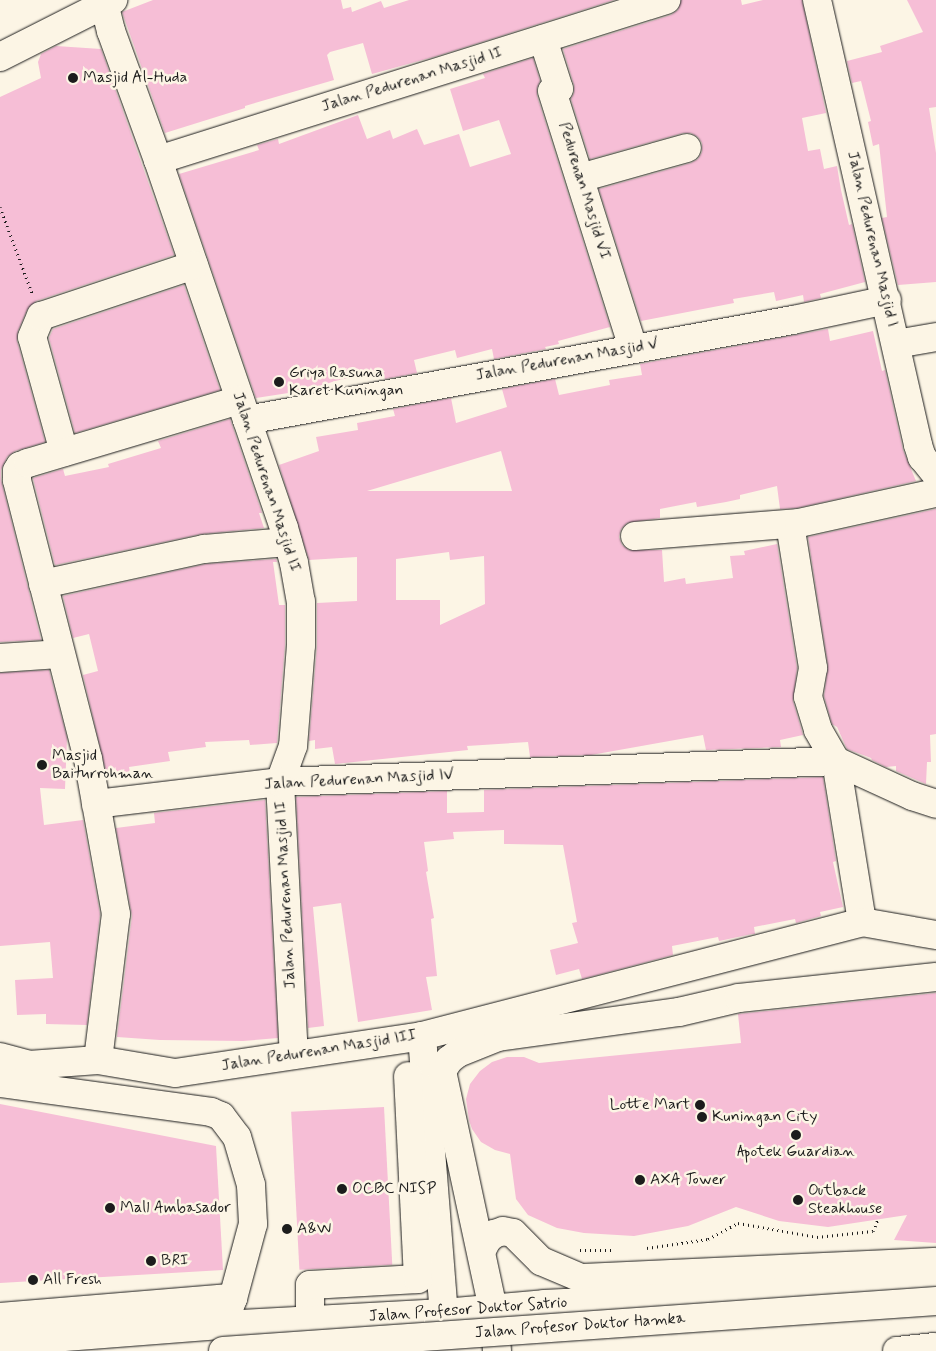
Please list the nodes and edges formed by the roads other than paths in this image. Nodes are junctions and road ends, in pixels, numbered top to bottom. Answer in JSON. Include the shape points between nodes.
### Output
{"nodes":[{"id":1,"x":666,"y":0,"type":"edge"},
{"id":2,"x":817,"y":0,"type":"edge"},
{"id":3,"x":108,"y":2,"type":"edge"},
{"id":4,"x":543,"y":39,"type":"junction"},
{"id":5,"x":0,"y":57,"type":"edge"},
{"id":6,"x":687,"y":148,"type":"dead end"},
{"id":7,"x":158,"y":160,"type":"junction"},
{"id":8,"x":580,"y":178,"type":"junction"},
{"id":9,"x":194,"y":265,"type":"junction"},
{"id":10,"x":887,"y":300,"type":"junction"},
{"id":11,"x":936,"y":337,"type":"edge"},
{"id":12,"x":896,"y":344,"type":"junction"},
{"id":13,"x":633,"y":348,"type":"junction"},
{"id":14,"x":243,"y":410,"type":"junction"},
{"id":15,"x":64,"y":452,"type":"junction"},
{"id":16,"x":936,"y":474,"type":"edge"},
{"id":17,"x":936,"y":493,"type":"edge"},
{"id":18,"x":790,"y":524,"type":"junction"},
{"id":19,"x":635,"y":536,"type":"dead end"},
{"id":20,"x":288,"y":542,"type":"junction"},
{"id":21,"x":43,"y":584,"type":"junction"},
{"id":22,"x":60,"y":654,"type":"junction"},
{"id":23,"x":0,"y":658,"type":"edge"},
{"id":24,"x":836,"y":762,"type":"junction"},
{"id":25,"x":280,"y":782,"type":"junction"},
{"id":26,"x":96,"y":804,"type":"junction"},
{"id":27,"x":936,"y":804,"type":"edge"},
{"id":28,"x":862,"y":922,"type":"junction"},
{"id":29,"x":936,"y":935,"type":"edge"},
{"id":30,"x":936,"y":978,"type":"edge"},
{"id":31,"x":422,"y":1036,"type":"junction"},
{"id":32,"x":294,"y":1055,"type":"junction"},
{"id":33,"x":0,"y":1057,"type":"edge"},
{"id":34,"x":98,"y":1060,"type":"junction"},
{"id":35,"x":408,"y":1076,"type":"dead end"},
{"id":36,"x":0,"y":1083,"type":"edge"},
{"id":37,"x":482,"y":1250,"type":"junction"},
{"id":38,"x":429,"y":1257,"type":"junction"},
{"id":39,"x":936,"y":1262,"type":"edge"},
{"id":40,"x":390,"y":1281,"type":"junction"},
{"id":41,"x":782,"y":1281,"type":"junction"},
{"id":42,"x":936,"y":1285,"type":"edge"},
{"id":43,"x":234,"y":1298,"type":"junction"},
{"id":44,"x":936,"y":1301,"type":"edge"},
{"id":45,"x":544,"y":1304,"type":"junction"},
{"id":46,"x":493,"y":1309,"type":"junction"},
{"id":47,"x":310,"y":1311,"type":"junction"},
{"id":48,"x":444,"y":1313,"type":"junction"},
{"id":49,"x":392,"y":1316,"type":"junction"},
{"id":50,"x":0,"y":1317,"type":"edge"},
{"id":51,"x":223,"y":1338,"type":"edge"},
{"id":52,"x":0,"y":1342,"type":"edge"},
{"id":53,"x":936,"y":1347,"type":"edge"},
{"id":54,"x":497,"y":1351,"type":"edge"},
{"id":55,"x":897,"y":1351,"type":"edge"}],
"edges":[{"from":1,"to":4,"type":"street","name":"Jalan Pedurenan Masjid II"},
{"from":2,"to":10,"type":"street","name":"Jalan Pedurenan Masjid I"},
{"from":3,"to":5,"type":"street"},
{"from":3,"to":7,"type":"street","name":"Jalan Pedurenan Masjid II","via":[[111,31]]},
{"from":4,"to":7,"type":"street","name":"Jalan Pedurenan Masjid II"},
{"from":4,"to":8,"type":"street","name":"Pedurenan Masjid VI","via":[[559,88],[552,91]]},
{"from":6,"to":8,"type":"street"},
{"from":7,"to":9,"type":"street","name":"Jalan Pedurenan Masjid II"},
{"from":8,"to":13,"type":"street","name":"Pedurenan Masjid VI"},
{"from":9,"to":14,"type":"street","name":"Jalan Pedurenan Masjid II"},
{"from":9,"to":15,"type":"street","via":[[41,316],[32,337]]},
{"from":10,"to":12,"type":"street","name":"Jalan Pedurenan Masjid I"},
{"from":10,"to":13,"type":"street","name":"Jalan Pedurenan Masjid V"},
{"from":11,"to":12,"type":"street"},
{"from":12,"to":16,"type":"street","name":"Jalan Pedurenan Masjid I","via":[[918,445],[922,457]]},
{"from":13,"to":14,"type":"street","name":"Jalan Pedurenan Masjid V"},
{"from":14,"to":15,"type":"street","name":"Jalan Pedurenan Masjid V"},
{"from":14,"to":20,"type":"street","name":"Jalan Pedurenan Masjid II"},
{"from":15,"to":21,"type":"street","name":"Jalan Pedurenan Masjid V","via":[[20,466],[17,472]]},
{"from":17,"to":18,"type":"street"},
{"from":18,"to":19,"type":"street"},
{"from":18,"to":24,"type":"street","via":[[813,668],[808,697],[818,730]]},
{"from":20,"to":21,"type":"street","via":[[204,549]]},
{"from":20,"to":25,"type":"street","name":"Jalan Pedurenan Masjid II","via":[[301,602],[301,645],[292,746]]},
{"from":21,"to":22,"type":"street","name":"Jalan Pedurenan Masjid V"},
{"from":22,"to":23,"type":"street"},
{"from":22,"to":26,"type":"street","via":[[88,759]]},
{"from":24,"to":25,"type":"street","name":"Jalan Pedurenan Masjid IV"},
{"from":24,"to":27,"type":"street","name":"Jalan Pedurenan Masjid IV"},
{"from":24,"to":28,"type":"street"},
{"from":25,"to":26,"type":"street","name":"Jalan Pedurenan Masjid IV"},
{"from":25,"to":32,"type":"street","name":"Jalan Pedurenan Masjid II"},
{"from":26,"to":34,"type":"street","via":[[116,914]]},
{"from":28,"to":29,"type":"street"},
{"from":28,"to":31,"type":"street"},
{"from":30,"to":37,"type":"street","via":[[739,998],[679,1012],[498,1037],[458,1053],[442,1071]]},
{"from":31,"to":32,"type":"street","name":"Jalan Pedurenan Masjid III"},
{"from":31,"to":38,"type":"street","name":"Jalan Pedurenan Masjid III"},
{"from":32,"to":34,"type":"street","name":"Jalan Pedurenan Masjid III","via":[[176,1073]]},
{"from":33,"to":34,"type":"street","name":"Jalan Pedurenan Masjid III","via":[[29,1065]]},
{"from":35,"to":38,"type":"street"},
{"from":36,"to":43,"type":"street","via":[[221,1116],[237,1137],[250,1185],[253,1214]]},
{"from":37,"to":41,"type":"street","via":[[487,1240],[503,1231],[513,1233],[541,1261],[581,1278]]},
{"from":37,"to":46,"type":"street"},
{"from":38,"to":40,"type":"street","via":[[418,1279]]},
{"from":38,"to":48,"type":"street","name":"Jalan Pedurenan Masjid III"},
{"from":39,"to":41,"type":"street"},
{"from":40,"to":47,"type":"street","via":[[310,1285]]},
{"from":40,"to":49,"type":"street"},
{"from":41,"to":42,"type":"street","name":"Jalan Profesor Doktor Satrio"},
{"from":41,"to":45,"type":"street","name":"Jalan Profesor Doktor Satrio"},
{"from":43,"to":50,"type":"street"},
{"from":43,"to":51,"type":"street"},
{"from":44,"to":51,"type":"street","name":"Jalan Profesor Doktor Hamka","bridge":true},
{"from":45,"to":46,"type":"street","name":"Jalan Profesor Doktor Satrio"},
{"from":45,"to":54,"type":"street","via":[[497,1318]]},
{"from":46,"to":48,"type":"street","name":"Jalan Profesor Doktor Satrio"},
{"from":47,"to":49,"type":"street","name":"Jalan Profesor Doktor Satrio"},
{"from":47,"to":51,"type":"street","name":"Jalan Profesor Doktor Satrio"},
{"from":48,"to":49,"type":"street","name":"Jalan Profesor Doktor Satrio"},
{"from":51,"to":52,"type":"street","name":"Jalan Profesor Doktor Satrio"},
{"from":53,"to":55,"type":"street"}]}
